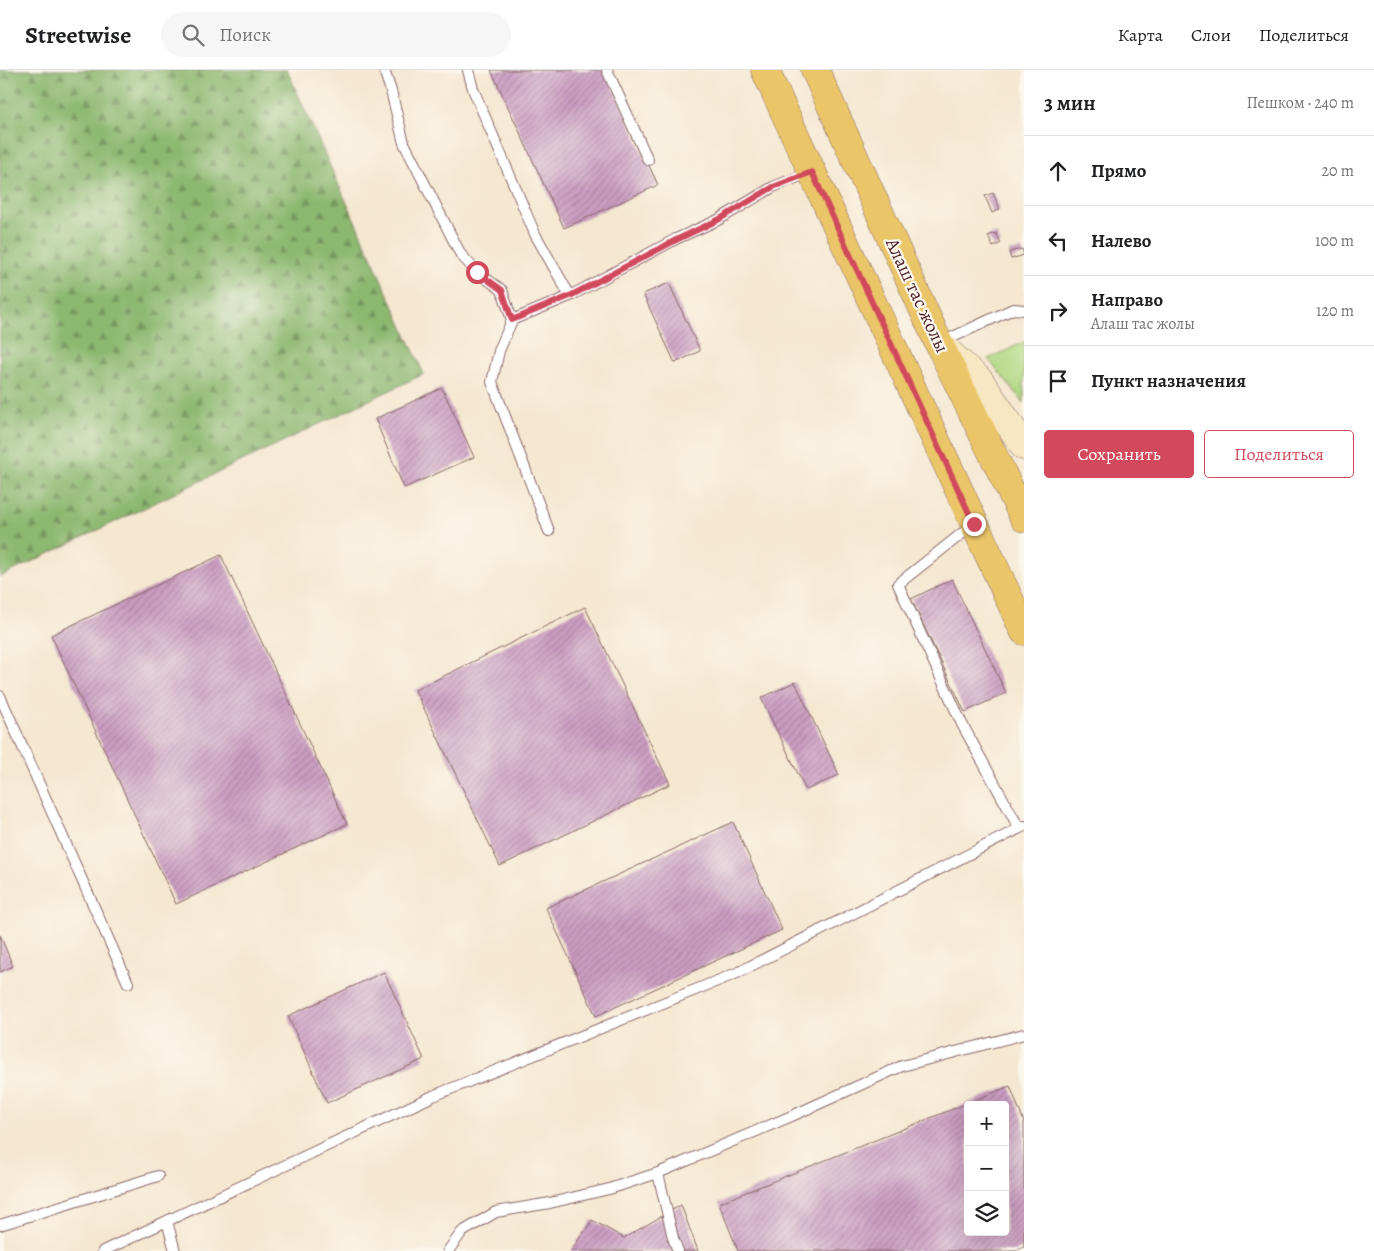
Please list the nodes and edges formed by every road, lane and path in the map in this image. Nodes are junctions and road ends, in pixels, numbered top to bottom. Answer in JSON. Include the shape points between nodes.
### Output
{"nodes":[{"id":1,"x":384,"y":70,"type":"edge"},
{"id":2,"x":468,"y":70,"type":"edge"},
{"id":3,"x":607,"y":70,"type":"edge"},
{"id":4,"x":766,"y":70,"type":"edge"},
{"id":5,"x":815,"y":70,"type":"edge"},
{"id":6,"x":648,"y":160,"type":"dead end"},
{"id":7,"x":812,"y":172,"type":"junction"},
{"id":8,"x":570,"y":296,"type":"junction"},
{"id":9,"x":1024,"y":304,"type":"edge"},
{"id":10,"x":1013,"y":309,"type":"junction"},
{"id":11,"x":1024,"y":310,"type":"edge"},
{"id":12,"x":512,"y":320,"type":"junction"},
{"id":13,"x":940,"y":345,"type":"junction"},
{"id":14,"x":1024,"y":446,"type":"edge"},
{"id":15,"x":1024,"y":518,"type":"edge"},
{"id":16,"x":974,"y":524,"type":"junction"},
{"id":17,"x":549,"y":531,"type":"dead end"},
{"id":18,"x":1024,"y":631,"type":"edge"},
{"id":19,"x":0,"y":696,"type":"edge"},
{"id":20,"x":1021,"y":827,"type":"edge"},
{"id":21,"x":128,"y":983,"type":"dead end"},
{"id":22,"x":1024,"y":1034,"type":"edge"},
{"id":23,"x":658,"y":1173,"type":"junction"},
{"id":24,"x":158,"y":1176,"type":"dead end"},
{"id":25,"x":167,"y":1221,"type":"junction"},
{"id":26,"x":0,"y":1225,"type":"edge"},
{"id":27,"x":673,"y":1238,"type":"junction"},
{"id":28,"x":103,"y":1251,"type":"edge"},
{"id":29,"x":175,"y":1251,"type":"edge"},
{"id":30,"x":448,"y":1251,"type":"edge"},
{"id":31,"x":670,"y":1251,"type":"edge"},
{"id":32,"x":678,"y":1251,"type":"edge"}],
"edges":[{"from":1,"to":12,"type":"lane","via":[[404,143],[461,255],[477,272],[502,290]]},
{"from":2,"to":8,"type":"lane","via":[[473,89],[535,234]]},
{"from":3,"to":6,"type":"lane"},
{"from":4,"to":7,"type":"main road"},
{"from":5,"to":13,"type":"main road","name":"Алаш тас жолы"},
{"from":7,"to":8,"type":"lane","via":[[773,187],[718,220]]},
{"from":7,"to":16,"type":"main road"},
{"from":8,"to":12,"type":"lane"},
{"from":9,"to":10,"type":"lane"},
{"from":10,"to":11,"type":"lane"},
{"from":10,"to":13,"type":"lane"},
{"from":12,"to":17,"type":"lane","via":[[499,351],[492,382]]},
{"from":13,"to":14,"type":"main road","via":[[979,380]]},
{"from":13,"to":15,"type":"main road","name":"Алаш тас жолы"},
{"from":16,"to":18,"type":"main road"},
{"from":16,"to":20,"type":"lane","via":[[898,584],[962,724]]},
{"from":19,"to":21,"type":"lane"},
{"from":20,"to":25,"type":"lane","via":[[737,973],[433,1096]]},
{"from":22,"to":23,"type":"lane","via":[[902,1066]]},
{"from":23,"to":27,"type":"lane"},
{"from":23,"to":30,"type":"lane","via":[[550,1204],[496,1212],[462,1232]]},
{"from":24,"to":26,"type":"lane"},
{"from":25,"to":28,"type":"lane"},
{"from":25,"to":29,"type":"lane"},
{"from":27,"to":31,"type":"lane"},
{"from":27,"to":32,"type":"lane"}]}
